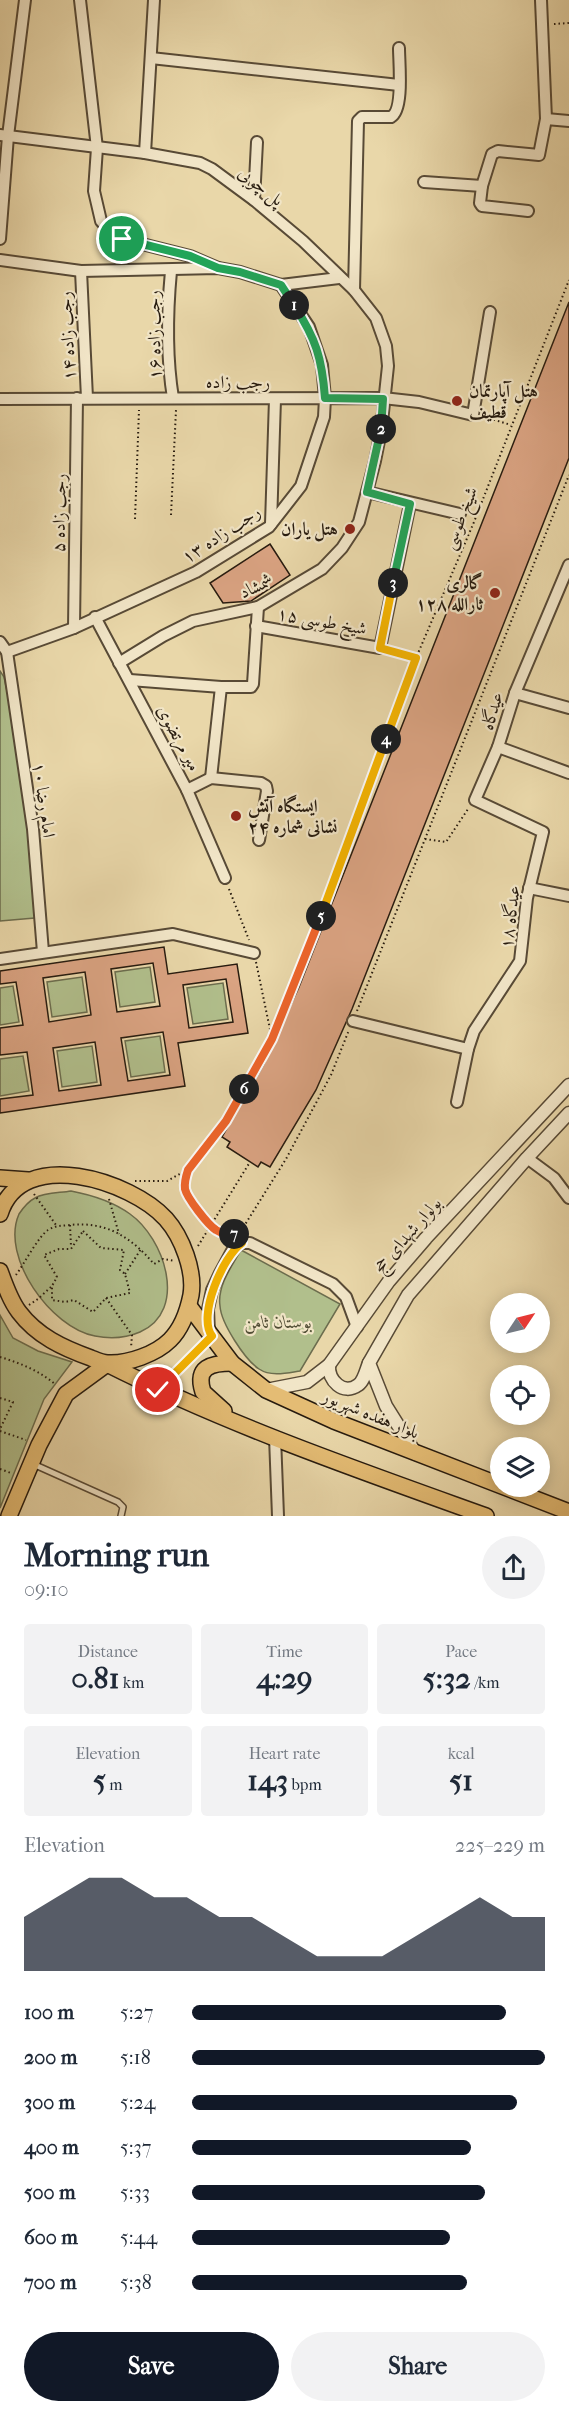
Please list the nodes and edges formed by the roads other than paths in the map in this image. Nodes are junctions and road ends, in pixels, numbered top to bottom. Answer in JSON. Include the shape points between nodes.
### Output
{"nodes":[{"id":1,"x":25,"y":0,"type":"edge"},
{"id":2,"x":80,"y":0,"type":"edge"},
{"id":3,"x":154,"y":0,"type":"edge"},
{"id":4,"x":541,"y":0,"type":"edge"},
{"id":5,"x":399,"y":48,"type":"dead end"},
{"id":6,"x":151,"y":58,"type":"junction"},
{"id":7,"x":399,"y":84,"type":"junction"},
{"id":8,"x":546,"y":119,"type":"junction"},
{"id":9,"x":569,"y":121,"type":"edge"},
{"id":10,"x":4,"y":135,"type":"edge"},
{"id":11,"x":257,"y":142,"type":"dead end"},
{"id":12,"x":97,"y":148,"type":"junction"},
{"id":13,"x":145,"y":153,"type":"junction"},
{"id":14,"x":424,"y":182,"type":"dead end"},
{"id":15,"x":482,"y":186,"type":"junction"},
{"id":16,"x":254,"y":200,"type":"junction"},
{"id":17,"x":528,"y":211,"type":"dead end"},
{"id":18,"x":0,"y":238,"type":"edge"},
{"id":19,"x":0,"y":260,"type":"edge"},
{"id":20,"x":218,"y":268,"type":"junction"},
{"id":21,"x":81,"y":271,"type":"junction"},
{"id":22,"x":171,"y":271,"type":"junction"},
{"id":23,"x":339,"y":278,"type":"junction"},
{"id":24,"x":281,"y":285,"type":"junction"},
{"id":25,"x":354,"y":290,"type":"junction"},
{"id":26,"x":490,"y":312,"type":"dead end"},
{"id":27,"x":82,"y":398,"type":"junction"},
{"id":28,"x":175,"y":398,"type":"junction"},
{"id":29,"x":325,"y":398,"type":"junction"},
{"id":30,"x":0,"y":399,"type":"edge"},
{"id":31,"x":275,"y":399,"type":"junction"},
{"id":32,"x":383,"y":399,"type":"junction"},
{"id":33,"x":367,"y":492,"type":"junction"},
{"id":34,"x":410,"y":504,"type":"junction"},
{"id":35,"x":460,"y":514,"type":"dead end"},
{"id":36,"x":271,"y":524,"type":"junction"},
{"id":37,"x":568,"y":571,"type":"edge"},
{"id":38,"x":258,"y":607,"type":"junction"},
{"id":39,"x":95,"y":617,"type":"junction"},
{"id":40,"x":256,"y":626,"type":"junction"},
{"id":41,"x":74,"y":628,"type":"junction"},
{"id":42,"x":0,"y":642,"type":"edge"},
{"id":43,"x":7,"y":652,"type":"junction"},
{"id":44,"x":119,"y":663,"type":"junction"},
{"id":45,"x":130,"y":680,"type":"junction"},
{"id":46,"x":221,"y":687,"type":"junction"},
{"id":47,"x":515,"y":693,"type":"junction"},
{"id":48,"x":569,"y":708,"type":"edge"},
{"id":49,"x":498,"y":747,"type":"junction"},
{"id":50,"x":569,"y":773,"type":"edge"},
{"id":51,"x":211,"y":778,"type":"junction"},
{"id":52,"x":187,"y":790,"type":"junction"},
{"id":53,"x":475,"y":800,"type":"joint"},
{"id":54,"x":259,"y":840,"type":"dead end"},
{"id":55,"x":225,"y":878,"type":"dead end"},
{"id":56,"x":529,"y":888,"type":"junction"},
{"id":57,"x":569,"y":896,"type":"edge"},
{"id":58,"x":43,"y":952,"type":"junction"},
{"id":59,"x":254,"y":953,"type":"dead end"},
{"id":60,"x":0,"y":959,"type":"edge"},
{"id":61,"x":353,"y":1021,"type":"road end"},
{"id":62,"x":468,"y":1049,"type":"junction"},
{"id":63,"x":569,"y":1085,"type":"edge"},
{"id":64,"x":457,"y":1102,"type":"dead end"},
{"id":65,"x":569,"y":1113,"type":"edge"},
{"id":66,"x":527,"y":1158,"type":"junction"},
{"id":67,"x":0,"y":1178,"type":"edge"},
{"id":68,"x":28,"y":1180,"type":"junction"},
{"id":69,"x":569,"y":1198,"type":"edge"},
{"id":70,"x":0,"y":1214,"type":"edge"},
{"id":71,"x":0,"y":1271,"type":"edge"},
{"id":72,"x":189,"y":1306,"type":"junction"},
{"id":73,"x":357,"y":1327,"type":"junction"},
{"id":74,"x":211,"y":1335,"type":"junction"},
{"id":75,"x":232,"y":1363,"type":"junction"},
{"id":76,"x":107,"y":1364,"type":"junction"},
{"id":77,"x":369,"y":1364,"type":"junction"},
{"id":78,"x":329,"y":1365,"type":"junction"},
{"id":79,"x":266,"y":1390,"type":"junction"},
{"id":80,"x":238,"y":1422,"type":"junction"},
{"id":81,"x":275,"y":1437,"type":"junction"},
{"id":82,"x":416,"y":1454,"type":"junction"},
{"id":83,"x":32,"y":1463,"type":"junction"},
{"id":84,"x":569,"y":1512,"type":"edge"},
{"id":85,"x":9,"y":1516,"type":"edge"},
{"id":86,"x":121,"y":1516,"type":"edge"},
{"id":87,"x":278,"y":1516,"type":"edge"},
{"id":88,"x":486,"y":1516,"type":"edge"}],
"edges":[{"from":1,"to":10,"type":"street"},
{"from":2,"to":12,"type":"street"},
{"from":3,"to":6,"type":"street"},
{"from":4,"to":8,"type":"street"},
{"from":5,"to":7,"type":"street"},
{"from":6,"to":7,"type":"street"},
{"from":6,"to":13,"type":"street"},
{"from":7,"to":25,"type":"street","via":[[394,116],[362,117],[358,121]]},
{"from":8,"to":9,"type":"street"},
{"from":8,"to":15,"type":"street","via":[[539,155],[498,151],[492,154]]},
{"from":10,"to":12,"type":"street"},
{"from":10,"to":18,"type":"street"},
{"from":11,"to":16,"type":"street"},
{"from":12,"to":13,"type":"street","name":"پل چوبی"},
{"from":12,"to":20,"type":"street","via":[[94,191],[101,221],[109,231],[122,239],[190,256]]},
{"from":13,"to":16,"type":"street","name":"پل چوبی","via":[[200,163]]},
{"from":14,"to":15,"type":"street"},
{"from":15,"to":17,"type":"street","via":[[482,206]]},
{"from":16,"to":23,"type":"street","name":"پل چوبی"},
{"from":19,"to":21,"type":"street"},
{"from":20,"to":22,"type":"street"},
{"from":20,"to":24,"type":"street"},
{"from":21,"to":22,"type":"street"},
{"from":21,"to":27,"type":"street","name":"رجب زاده ۱۴"},
{"from":22,"to":28,"type":"street","name":"رجب زاده ۱۶","via":[[168,370]]},
{"from":23,"to":24,"type":"street"},
{"from":23,"to":25,"type":"street","name":"پل چوبی"},
{"from":24,"to":29,"type":"street","name":"رجب زاده ۱۳","via":[[309,327],[322,365]]},
{"from":25,"to":32,"type":"street","name":"پل چوبی","via":[[376,318],[386,346],[388,366]]},
{"from":26,"to":32,"type":"street","name":"رجب زاده","via":[[473,415],[419,402]]},
{"from":27,"to":28,"type":"street","name":"رجب زاده"},
{"from":27,"to":30,"type":"street","name":"رجب زاده"},
{"from":27,"to":41,"type":"street","name":"رجب زاده ۵"},
{"from":28,"to":31,"type":"street","name":"رجب زاده"},
{"from":29,"to":31,"type":"street","name":"رجب زاده"},
{"from":29,"to":32,"type":"street","name":"رجب زاده"},
{"from":29,"to":36,"type":"street","name":"رجب زاده ۱۳","via":[[324,417],[301,486]]},
{"from":31,"to":36,"type":"street"},
{"from":32,"to":33,"type":"street","name":"شمشاد","via":[[381,431]]},
{"from":33,"to":34,"type":"street"},
{"from":33,"to":38,"type":"street","name":"شمشاد","via":[[359,522],[322,569]]},
{"from":34,"to":35,"type":"street"},
{"from":34,"to":40,"type":"street","name":"۱۵ شیخ طوسی","via":[[380,648]]},
{"from":36,"to":39,"type":"street","name":"رجب زاده ۱۳","via":[[196,572]]},
{"from":37,"to":47,"type":"street","name":"عیدگاه"},
{"from":38,"to":40,"type":"street"},
{"from":38,"to":44,"type":"street","name":"شمشاد","via":[[193,621]]},
{"from":39,"to":41,"type":"street","name":"رجب زاده ۱۳"},
{"from":39,"to":44,"type":"street","name":"میر مرتضوی"},
{"from":40,"to":46,"type":"street","via":[[253,684]]},
{"from":41,"to":43,"type":"street","name":"رجب زاده ۱۳"},
{"from":42,"to":43,"type":"street"},
{"from":43,"to":58,"type":"street","name":"امام رضا ۱۰","via":[[33,829]]},
{"from":44,"to":45,"type":"street","name":"میر مرتضوی"},
{"from":45,"to":46,"type":"street"},
{"from":45,"to":52,"type":"street","name":"میر مرتضوی"},
{"from":46,"to":51,"type":"street"},
{"from":47,"to":48,"type":"street"},
{"from":47,"to":49,"type":"street","name":"عیدگاه"},
{"from":49,"to":50,"type":"street"},
{"from":49,"to":53,"type":"street","name":"عیدگاه"},
{"from":51,"to":52,"type":"street"},
{"from":51,"to":54,"type":"street","via":[[266,786]]},
{"from":52,"to":55,"type":"street","name":"میر مرتضوی"},
{"from":53,"to":56,"type":"street","name":"عیدگاه ۱۸","via":[[543,831]]},
{"from":56,"to":57,"type":"street"},
{"from":56,"to":62,"type":"street","name":"عیدگاه ۱۸","via":[[520,961],[474,1031]]},
{"from":58,"to":59,"type":"street","via":[[173,934]]},
{"from":58,"to":60,"type":"street"},
{"from":61,"to":62,"type":"street"},
{"from":62,"to":64,"type":"street","name":"عیدگاه ۱۸"},
{"from":63,"to":73,"type":"street","name":"بولوار شهدای حج","via":[[426,1238]]},
{"from":65,"to":66,"type":"street"},
{"from":66,"to":69,"type":"street","via":[[554,1178]]},
{"from":66,"to":77,"type":"street","via":[[408,1295]]},
{"from":67,"to":68,"type":"main road"},
{"from":68,"to":70,"type":"main road","via":[[8,1199]]},
{"from":68,"to":72,"type":"main road","via":[[72,1175],[99,1180],[150,1205],[179,1238],[192,1285]]},
{"from":71,"to":76,"type":"main road","via":[[6,1289],[32,1327],[52,1341]]},
{"from":72,"to":74,"type":"main road","name":"بلوار هفده شهریور"},
{"from":72,"to":76,"type":"main road","via":[[171,1339],[153,1352]]},
{"from":73,"to":74,"type":"street","via":[[346,1297],[333,1284],[250,1243],[242,1243],[233,1249],[212,1290],[208,1309]]},
{"from":73,"to":78,"type":"street","name":"بولوار شهدای حج"},
{"from":74,"to":75,"type":"main road","name":"بلوار هفده شهریور"},
{"from":75,"to":79,"type":"main road","name":"بلوار هفده شهریور"},
{"from":75,"to":80,"type":"main road","via":[[213,1363],[207,1367],[201,1385],[208,1399]]},
{"from":76,"to":80,"type":"main road","via":[[158,1390]]},
{"from":76,"to":83,"type":"main road","via":[[66,1394]]},
{"from":77,"to":78,"type":"street","via":[[360,1383],[346,1388],[334,1383]]},
{"from":77,"to":82,"type":"street","via":[[386,1406]]},
{"from":78,"to":79,"type":"street","name":"بولوار شهدای حج","via":[[307,1382]]},
{"from":79,"to":82,"type":"main road","name":"بلوار هفده شهریور"},
{"from":80,"to":81,"type":"main road"},
{"from":81,"to":87,"type":"street"},
{"from":81,"to":88,"type":"main road"},
{"from":82,"to":84,"type":"main road","name":"بلوار هفده شهریور"},
{"from":83,"to":85,"type":"main road"},
{"from":83,"to":86,"type":"lane","via":[[118,1502],[123,1507]]}]}
